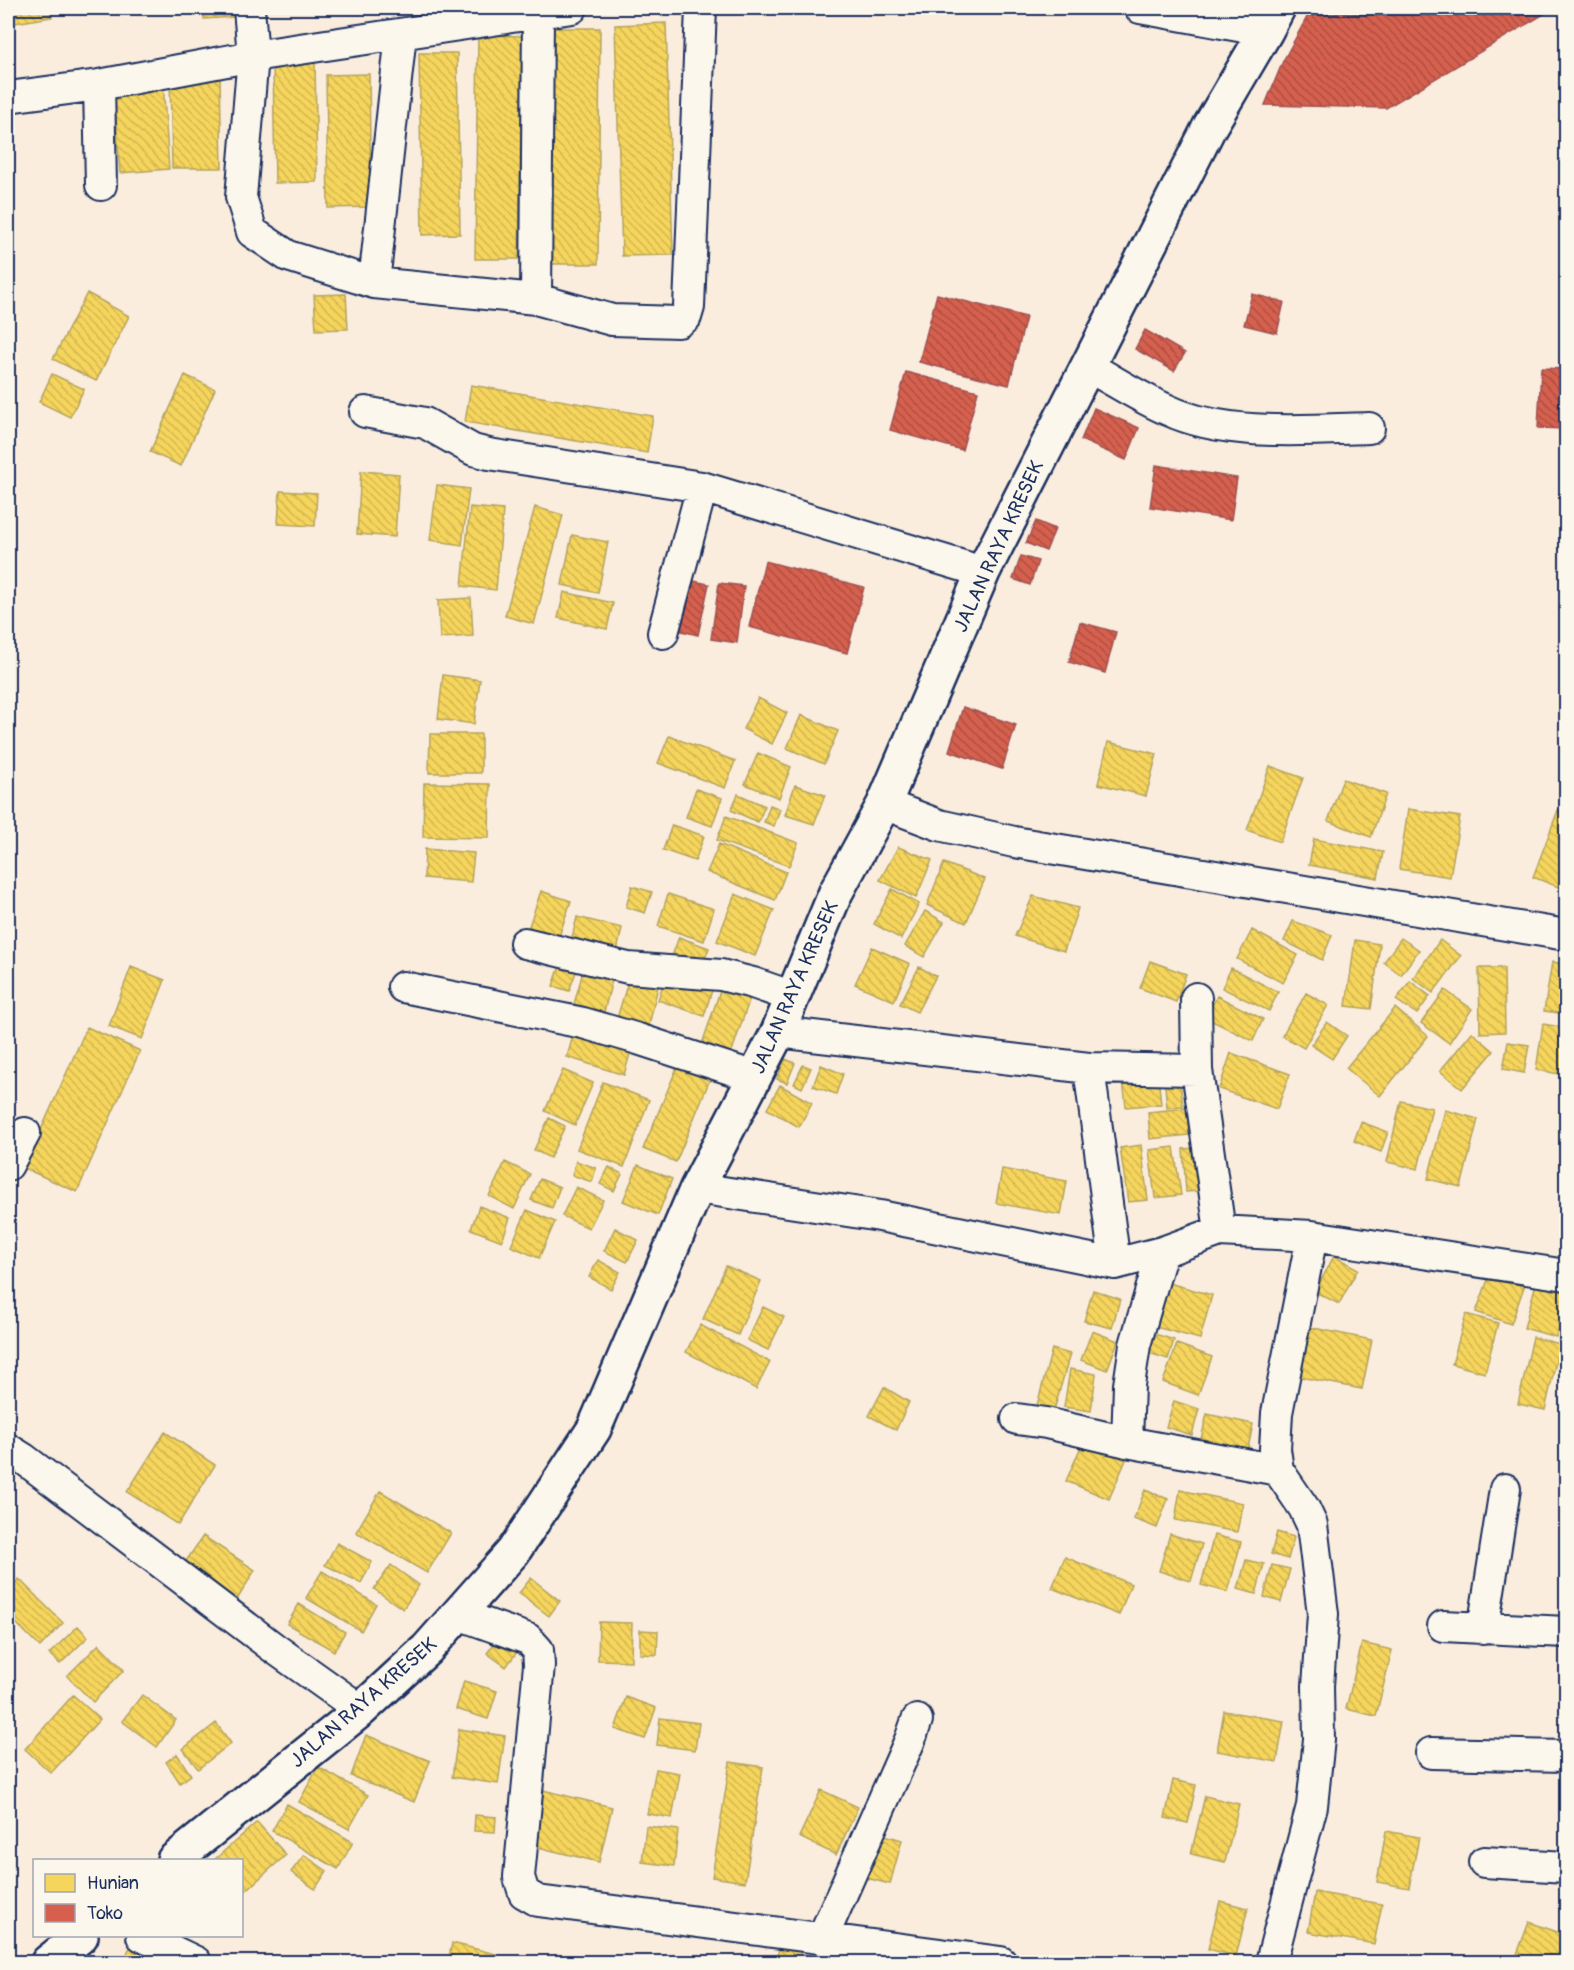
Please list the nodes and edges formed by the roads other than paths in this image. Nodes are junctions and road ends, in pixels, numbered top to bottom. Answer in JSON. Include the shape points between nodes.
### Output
{"nodes":[{"id":1,"x":249,"y":8,"type":"edge"},
{"id":2,"x":572,"y":8,"type":"edge"},
{"id":3,"x":700,"y":8,"type":"edge"},
{"id":4,"x":1140,"y":8,"type":"edge"},
{"id":5,"x":538,"y":13,"type":"junction"},
{"id":6,"x":1272,"y":19,"type":"edge"},
{"id":7,"x":401,"y":34,"type":"junction"},
{"id":8,"x":253,"y":56,"type":"junction"},
{"id":9,"x":99,"y":85,"type":"junction"},
{"id":10,"x":8,"y":97,"type":"edge"},
{"id":11,"x":100,"y":185,"type":"dead end"},
{"id":12,"x":374,"y":284,"type":"junction"},
{"id":13,"x":536,"y":299,"type":"junction"},
{"id":14,"x":1087,"y":366,"type":"junction"},
{"id":15,"x":365,"y":412,"type":"dead end"},
{"id":16,"x":1369,"y":428,"type":"dead end"},
{"id":17,"x":702,"y":488,"type":"junction"},
{"id":18,"x":982,"y":572,"type":"junction"},
{"id":19,"x":663,"y":633,"type":"dead end"},
{"id":20,"x":884,"y":804,"type":"junction"},
{"id":21,"x":1566,"y":935,"type":"edge"},
{"id":22,"x":525,"y":943,"type":"dead end"},
{"id":23,"x":403,"y":987,"type":"dead end"},
{"id":24,"x":793,"y":997,"type":"junction"},
{"id":25,"x":1196,"y":998,"type":"dead end"},
{"id":26,"x":778,"y":1032,"type":"junction"},
{"id":27,"x":1089,"y":1068,"type":"junction"},
{"id":28,"x":1197,"y":1070,"type":"junction"},
{"id":29,"x":754,"y":1077,"type":"junction"},
{"id":30,"x":26,"y":1133,"type":"dead end"},
{"id":31,"x":8,"y":1165,"type":"edge"},
{"id":32,"x":698,"y":1188,"type":"junction"},
{"id":33,"x":1220,"y":1232,"type":"junction"},
{"id":34,"x":1312,"y":1236,"type":"junction"},
{"id":35,"x":1162,"y":1252,"type":"junction"},
{"id":36,"x":1115,"y":1263,"type":"junction"},
{"id":37,"x":1566,"y":1275,"type":"edge"},
{"id":38,"x":1017,"y":1419,"type":"dead end"},
{"id":39,"x":1127,"y":1442,"type":"junction"},
{"id":40,"x":8,"y":1449,"type":"edge"},
{"id":41,"x":1278,"y":1470,"type":"junction"},
{"id":42,"x":1505,"y":1489,"type":"dead end"},
{"id":43,"x":458,"y":1614,"type":"junction"},
{"id":44,"x":1443,"y":1626,"type":"dead end"},
{"id":45,"x":1484,"y":1629,"type":"junction"},
{"id":46,"x":1566,"y":1632,"type":"edge"},
{"id":47,"x":361,"y":1710,"type":"junction"},
{"id":48,"x":917,"y":1720,"type":"dead end"},
{"id":49,"x":1431,"y":1753,"type":"dead end"},
{"id":50,"x":1566,"y":1756,"type":"edge"},
{"id":51,"x":175,"y":1859,"type":"edge"},
{"id":52,"x":1484,"y":1862,"type":"dead end"},
{"id":53,"x":1566,"y":1867,"type":"edge"},
{"id":54,"x":79,"y":1937,"type":"edge"},
{"id":55,"x":146,"y":1937,"type":"edge"},
{"id":56,"x":822,"y":1939,"type":"junction"},
{"id":57,"x":864,"y":1953,"type":"edge"},
{"id":58,"x":939,"y":1958,"type":"edge"},
{"id":59,"x":48,"y":1962,"type":"edge"},
{"id":60,"x":196,"y":1962,"type":"edge"},
{"id":61,"x":1001,"y":1962,"type":"edge"},
{"id":62,"x":1271,"y":1962,"type":"edge"}],
"edges":[{"from":1,"to":8,"type":"street"},
{"from":2,"to":5,"type":"street"},
{"from":3,"to":13,"type":"street","via":[[686,316],[679,322],[612,320]]},
{"from":4,"to":6,"type":"street"},
{"from":5,"to":7,"type":"street"},
{"from":5,"to":13,"type":"street"},
{"from":6,"to":14,"type":"main road","name":"JALAN RAYA KRESEK","via":[[1210,126]]},
{"from":7,"to":8,"type":"street"},
{"from":7,"to":12,"type":"street"},
{"from":8,"to":9,"type":"street"},
{"from":8,"to":12,"type":"street","via":[[241,197],[252,232],[288,256]]},
{"from":9,"to":10,"type":"street"},
{"from":9,"to":11,"type":"street"},
{"from":12,"to":13,"type":"street"},
{"from":14,"to":16,"type":"street","via":[[1169,411],[1207,423],[1274,430]]},
{"from":14,"to":18,"type":"main road","name":"JALAN RAYA KRESEK"},
{"from":15,"to":17,"type":"street","via":[[425,423],[473,450],[489,454]]},
{"from":17,"to":18,"type":"street"},
{"from":17,"to":19,"type":"street"},
{"from":18,"to":20,"type":"main road","name":"JALAN RAYA KRESEK"},
{"from":20,"to":21,"type":"street","via":[[939,825],[1014,842]]},
{"from":20,"to":24,"type":"main road","name":"JALAN RAYA KRESEK","via":[[836,892]]},
{"from":22,"to":24,"type":"street","via":[[628,968],[721,975]]},
{"from":23,"to":29,"type":"street","via":[[583,1023]]},
{"from":24,"to":26,"type":"main road","name":"JALAN RAYA KRESEK"},
{"from":25,"to":28,"type":"street"},
{"from":26,"to":27,"type":"street"},
{"from":26,"to":29,"type":"main road","name":"JALAN RAYA KRESEK"},
{"from":27,"to":28,"type":"street"},
{"from":27,"to":36,"type":"street"},
{"from":28,"to":33,"type":"street"},
{"from":29,"to":32,"type":"main road","name":"JALAN RAYA KRESEK"},
{"from":30,"to":31,"type":"street"},
{"from":32,"to":36,"type":"street","via":[[880,1216]]},
{"from":32,"to":43,"type":"main road","name":"JALAN RAYA KRESEK","via":[[594,1429],[513,1552]]},
{"from":33,"to":34,"type":"street"},
{"from":33,"to":35,"type":"street"},
{"from":34,"to":37,"type":"street"},
{"from":34,"to":41,"type":"street","via":[[1277,1413]]},
{"from":35,"to":36,"type":"street"},
{"from":35,"to":39,"type":"street","via":[[1135,1345]]},
{"from":38,"to":39,"type":"street"},
{"from":39,"to":41,"type":"street"},
{"from":40,"to":47,"type":"street"},
{"from":41,"to":62,"type":"street","via":[[1312,1525],[1323,1614],[1319,1739],[1312,1806]]},
{"from":42,"to":45,"type":"street"},
{"from":43,"to":47,"type":"main road","name":"JALAN RAYA KRESEK","via":[[427,1649]]},
{"from":43,"to":56,"type":"street","via":[[528,1639],[538,1650],[519,1877],[524,1893],[538,1901]]},
{"from":44,"to":45,"type":"street"},
{"from":45,"to":46,"type":"street"},
{"from":47,"to":51,"type":"main road","name":"JALAN RAYA KRESEK"},
{"from":48,"to":56,"type":"street"},
{"from":49,"to":50,"type":"street"},
{"from":52,"to":53,"type":"street"},
{"from":54,"to":59,"type":"main road"},
{"from":55,"to":60,"type":"street"},
{"from":56,"to":57,"type":"street"},
{"from":57,"to":58,"type":"street"},
{"from":58,"to":61,"type":"street"}]}
